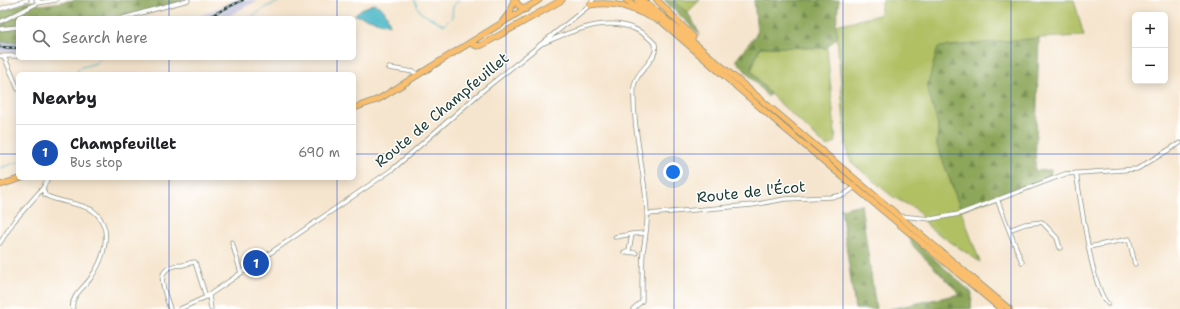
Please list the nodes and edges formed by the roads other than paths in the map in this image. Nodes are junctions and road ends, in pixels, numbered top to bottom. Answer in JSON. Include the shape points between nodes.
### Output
{"nodes":[{"id":1,"x":27,"y":0,"type":"edge"},
{"id":2,"x":56,"y":0,"type":"edge"},
{"id":3,"x":188,"y":0,"type":"edge"},
{"id":4,"x":514,"y":0,"type":"edge"},
{"id":5,"x":539,"y":0,"type":"edge"},
{"id":6,"x":562,"y":0,"type":"edge"},
{"id":7,"x":626,"y":0,"type":"edge"},
{"id":8,"x":637,"y":0,"type":"edge"},
{"id":9,"x":643,"y":0,"type":"edge"},
{"id":10,"x":657,"y":0,"type":"edge"},
{"id":11,"x":37,"y":2,"type":"edge"},
{"id":12,"x":591,"y":3,"type":"edge"},
{"id":13,"x":526,"y":8,"type":"junction"},
{"id":14,"x":0,"y":9,"type":"edge"},
{"id":15,"x":131,"y":16,"type":"edge"},
{"id":16,"x":657,"y":20,"type":"junction"},
{"id":17,"x":0,"y":22,"type":"edge"},
{"id":18,"x":500,"y":25,"type":"junction"},
{"id":19,"x":16,"y":27,"type":"edge"},
{"id":20,"x":0,"y":29,"type":"edge"},
{"id":21,"x":670,"y":30,"type":"junction"},
{"id":22,"x":470,"y":44,"type":"junction"},
{"id":23,"x":540,"y":46,"type":"junction"},
{"id":24,"x":2,"y":56,"type":"edge"},
{"id":25,"x":16,"y":56,"type":"edge"},
{"id":26,"x":717,"y":62,"type":"junction"},
{"id":27,"x":389,"y":68,"type":"dead end"},
{"id":28,"x":420,"y":75,"type":"junction"},
{"id":29,"x":16,"y":85,"type":"edge"},
{"id":30,"x":356,"y":107,"type":"edge"},
{"id":31,"x":1180,"y":143,"type":"edge"},
{"id":32,"x":1076,"y":172,"type":"junction"},
{"id":33,"x":16,"y":180,"type":"edge"},
{"id":34,"x":47,"y":180,"type":"edge"},
{"id":35,"x":0,"y":185,"type":"edge"},
{"id":36,"x":855,"y":187,"type":"junction"},
{"id":37,"x":43,"y":188,"type":"junction"},
{"id":38,"x":997,"y":199,"type":"junction"},
{"id":39,"x":648,"y":214,"type":"junction"},
{"id":40,"x":900,"y":216,"type":"junction"},
{"id":41,"x":1009,"y":230,"type":"junction"},
{"id":42,"x":645,"y":233,"type":"junction"},
{"id":43,"x":632,"y":234,"type":"junction"},
{"id":44,"x":615,"y":237,"type":"dead end"},
{"id":45,"x":232,"y":242,"type":"dead end"},
{"id":46,"x":0,"y":243,"type":"edge"},
{"id":47,"x":1089,"y":247,"type":"junction"},
{"id":48,"x":1060,"y":248,"type":"dead end"},
{"id":49,"x":629,"y":251,"type":"junction"},
{"id":50,"x":624,"y":252,"type":"dead end"},
{"id":51,"x":636,"y":253,"type":"dead end"},
{"id":52,"x":1022,"y":262,"type":"dead end"},
{"id":53,"x":1135,"y":264,"type":"dead end"},
{"id":54,"x":241,"y":273,"type":"junction"},
{"id":55,"x":207,"y":296,"type":"junction"},
{"id":56,"x":1108,"y":304,"type":"dead end"},
{"id":57,"x":73,"y":309,"type":"edge"},
{"id":58,"x":170,"y":309,"type":"edge"},
{"id":59,"x":180,"y":309,"type":"edge"},
{"id":60,"x":211,"y":309,"type":"edge"},
{"id":61,"x":633,"y":309,"type":"edge"},
{"id":62,"x":1001,"y":309,"type":"edge"},
{"id":63,"x":1009,"y":309,"type":"edge"}],
"edges":[{"from":1,"to":14,"type":"street"},
{"from":2,"to":11,"type":"street"},
{"from":3,"to":15,"type":"street"},
{"from":4,"to":13,"type":"main road"},
{"from":4,"to":18,"type":"main road","via":[[510,12]]},
{"from":5,"to":13,"type":"main road"},
{"from":6,"to":22,"type":"main road","via":[[482,45]]},
{"from":7,"to":16,"type":"main road"},
{"from":8,"to":21,"type":"main road"},
{"from":9,"to":26,"type":"main road"},
{"from":10,"to":26,"type":"main road"},
{"from":11,"to":17,"type":"street"},
{"from":12,"to":16,"type":"main road","via":[[615,3]]},
{"from":12,"to":23,"type":"street","name":"Route de Champfeuillet"},
{"from":13,"to":18,"type":"main road"},
{"from":16,"to":21,"type":"main road"},
{"from":18,"to":22,"type":"main road"},
{"from":19,"to":20,"type":"street"},
{"from":21,"to":36,"type":"main road"},
{"from":22,"to":28,"type":"main road"},
{"from":23,"to":39,"type":"street","via":[[575,31],[604,23],[635,30],[656,44],[655,54],[638,73],[634,84],[636,123]]},
{"from":23,"to":54,"type":"street","name":"Route de Champfeuillet","via":[[481,92],[393,169]]},
{"from":24,"to":25,"type":"street"},
{"from":24,"to":29,"type":"street"},
{"from":26,"to":40,"type":"main road"},
{"from":27,"to":28,"type":"street"},
{"from":28,"to":30,"type":"main road","via":[[379,100]]},
{"from":31,"to":32,"type":"street","via":[[1137,169]]},
{"from":32,"to":38,"type":"street"},
{"from":32,"to":47,"type":"street"},
{"from":33,"to":35,"type":"main road"},
{"from":34,"to":37,"type":"street"},
{"from":36,"to":39,"type":"street","name":"Route de l'Écot","via":[[844,195],[831,197],[785,199],[752,205]]},
{"from":36,"to":62,"type":"main road"},
{"from":37,"to":46,"type":"street","via":[[14,221]]},
{"from":37,"to":57,"type":"street","via":[[45,195],[52,199],[92,210],[100,216],[103,224],[105,249],[92,278],[75,297]]},
{"from":38,"to":40,"type":"street","via":[[960,214],[931,219]]},
{"from":38,"to":41,"type":"street"},
{"from":39,"to":42,"type":"street"},
{"from":40,"to":63,"type":"main road"},
{"from":41,"to":48,"type":"street","via":[[1042,222],[1057,238]]},
{"from":41,"to":52,"type":"street"},
{"from":42,"to":43,"type":"street"},
{"from":42,"to":61,"type":"street","via":[[642,301]]},
{"from":43,"to":44,"type":"street"},
{"from":43,"to":49,"type":"street"},
{"from":45,"to":54,"type":"street"},
{"from":47,"to":53,"type":"street","via":[[1129,239]]},
{"from":47,"to":56,"type":"street","via":[[1102,298]]},
{"from":49,"to":50,"type":"street"},
{"from":49,"to":51,"type":"street"},
{"from":54,"to":55,"type":"street","name":"Route de Champfeuillet"},
{"from":55,"to":58,"type":"street","via":[[195,262],[170,266],[164,270],[161,278]]},
{"from":55,"to":59,"type":"street","name":"Route de Champfeuillet"},
{"from":55,"to":60,"type":"street"}]}
